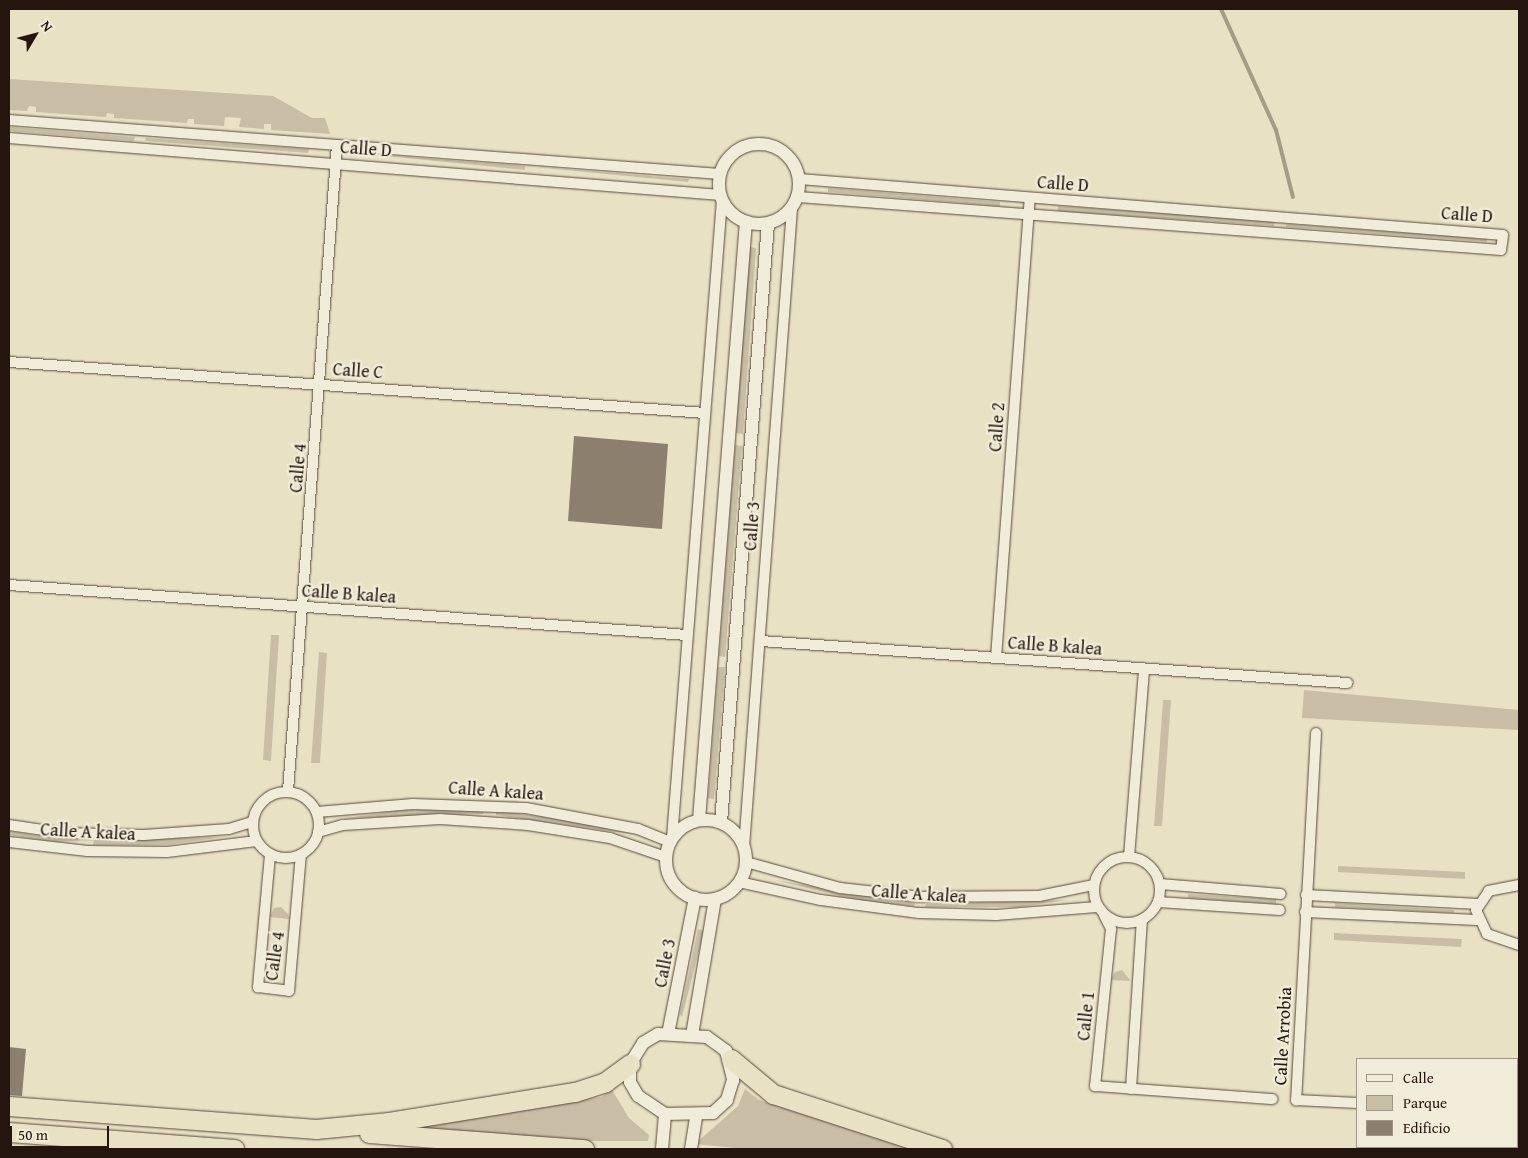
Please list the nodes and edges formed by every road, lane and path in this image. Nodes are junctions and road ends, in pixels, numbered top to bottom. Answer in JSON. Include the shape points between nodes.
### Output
{"nodes":[{"id":1,"x":9,"y":120,"type":"edge"},
{"id":2,"x":9,"y":138,"type":"edge"},
{"id":3,"x":337,"y":146,"type":"junction"},
{"id":4,"x":336,"y":163,"type":"junction"},
{"id":5,"x":720,"y":174,"type":"junction"},
{"id":6,"x":799,"y":179,"type":"junction"},
{"id":7,"x":722,"y":197,"type":"junction"},
{"id":8,"x":1030,"y":198,"type":"junction"},
{"id":9,"x":795,"y":202,"type":"junction"},
{"id":10,"x":1029,"y":214,"type":"junction"},
{"id":11,"x":746,"y":222,"type":"junction"},
{"id":12,"x":768,"y":223,"type":"junction"},
{"id":13,"x":9,"y":362,"type":"edge"},
{"id":14,"x":321,"y":384,"type":"junction"},
{"id":15,"x":705,"y":413,"type":"junction"},
{"id":16,"x":9,"y":585,"type":"edge"},
{"id":17,"x":303,"y":608,"type":"junction"},
{"id":18,"x":687,"y":636,"type":"junction"},
{"id":19,"x":761,"y":641,"type":"junction"},
{"id":20,"x":996,"y":658,"type":"junction"},
{"id":21,"x":1144,"y":669,"type":"junction"},
{"id":22,"x":1347,"y":683,"type":"dead end"},
{"id":23,"x":1316,"y":733,"type":"dead end"},
{"id":24,"x":288,"y":792,"type":"junction"},
{"id":25,"x":316,"y":812,"type":"junction"},
{"id":26,"x":699,"y":820,"type":"junction"},
{"id":27,"x":252,"y":822,"type":"junction"},
{"id":28,"x":721,"y":822,"type":"junction"},
{"id":29,"x":9,"y":825,"type":"edge"},
{"id":30,"x":318,"y":832,"type":"junction"},
{"id":31,"x":671,"y":840,"type":"junction"},
{"id":32,"x":256,"y":841,"type":"junction"},
{"id":33,"x":9,"y":842,"type":"edge"},
{"id":34,"x":744,"y":847,"type":"junction"},
{"id":35,"x":270,"y":855,"type":"junction"},
{"id":36,"x":301,"y":855,"type":"junction"},
{"id":37,"x":666,"y":857,"type":"junction"},
{"id":38,"x":1129,"y":857,"type":"junction"},
{"id":39,"x":746,"y":862,"type":"junction"},
{"id":40,"x":739,"y":882,"type":"junction"},
{"id":41,"x":1160,"y":884,"type":"junction"},
{"id":42,"x":1093,"y":885,"type":"junction"},
{"id":43,"x":1519,"y":885,"type":"edge"},
{"id":44,"x":1281,"y":894,"type":"dead end"},
{"id":45,"x":1306,"y":895,"type":"junction"},
{"id":46,"x":695,"y":898,"type":"junction"},
{"id":47,"x":715,"y":898,"type":"junction"},
{"id":48,"x":1158,"y":902,"type":"junction"},
{"id":49,"x":1479,"y":904,"type":"junction"},
{"id":50,"x":1280,"y":910,"type":"dead end"},
{"id":51,"x":1101,"y":911,"type":"junction"},
{"id":52,"x":1306,"y":912,"type":"junction"},
{"id":53,"x":1142,"y":920,"type":"junction"},
{"id":54,"x":1477,"y":920,"type":"junction"},
{"id":55,"x":1519,"y":945,"type":"edge"},
{"id":56,"x":668,"y":1034,"type":"junction"},
{"id":57,"x":692,"y":1035,"type":"junction"},
{"id":58,"x":731,"y":1059,"type":"junction"},
{"id":59,"x":630,"y":1064,"type":"junction"},
{"id":60,"x":1130,"y":1089,"type":"junction"},
{"id":61,"x":1273,"y":1098,"type":"dead end"},
{"id":62,"x":1356,"y":1103,"type":"edge"},
{"id":63,"x":9,"y":1106,"type":"edge"},
{"id":64,"x":665,"y":1114,"type":"junction"},
{"id":65,"x":696,"y":1117,"type":"junction"},
{"id":66,"x":316,"y":1129,"type":"junction"},
{"id":67,"x":9,"y":1132,"type":"edge"},
{"id":68,"x":234,"y":1149,"type":"edge"},
{"id":69,"x":584,"y":1149,"type":"edge"},
{"id":70,"x":662,"y":1149,"type":"edge"},
{"id":71,"x":691,"y":1149,"type":"edge"},
{"id":72,"x":942,"y":1149,"type":"edge"}],
"edges":[{"from":1,"to":3,"type":"street","name":"Calle D"},
{"from":2,"to":4,"type":"street","name":"Calle D"},
{"from":3,"to":4,"type":"street","name":"Calle 4"},
{"from":3,"to":5,"type":"street","name":"Calle D"},
{"from":4,"to":7,"type":"street","name":"Calle D"},
{"from":4,"to":14,"type":"street","name":"Calle 4"},
{"from":5,"to":6,"type":"street","via":[[737,150],[758,144],[781,150]]},
{"from":5,"to":7,"type":"street"},
{"from":6,"to":8,"type":"street","name":"Calle D"},
{"from":6,"to":9,"type":"street"},
{"from":7,"to":11,"type":"street"},
{"from":7,"to":15,"type":"street"},
{"from":8,"to":10,"type":"street","name":"Calle 2"},
{"from":8,"to":10,"type":"street","name":"Calle D","via":[[1503,235],[1501,250]]},
{"from":9,"to":10,"type":"street","name":"Calle D"},
{"from":9,"to":12,"type":"street"},
{"from":9,"to":19,"type":"street","name":"Calle 3"},
{"from":10,"to":20,"type":"street","name":"Calle 2"},
{"from":11,"to":12,"type":"street"},
{"from":11,"to":26,"type":"street","name":"Calle 3"},
{"from":12,"to":28,"type":"street","name":"Calle 3"},
{"from":13,"to":14,"type":"street","name":"Calle C"},
{"from":14,"to":15,"type":"street","name":"Calle C"},
{"from":14,"to":17,"type":"street","name":"Calle 4"},
{"from":15,"to":18,"type":"street"},
{"from":16,"to":17,"type":"street","name":"Calle B kalea"},
{"from":17,"to":18,"type":"street","name":"Calle B kalea"},
{"from":17,"to":24,"type":"street","name":"Calle 4"},
{"from":18,"to":31,"type":"street"},
{"from":19,"to":20,"type":"street","name":"Calle B kalea"},
{"from":19,"to":34,"type":"street","name":"Calle 3"},
{"from":20,"to":21,"type":"street","name":"Calle B kalea"},
{"from":21,"to":22,"type":"street","name":"Calle B kalea"},
{"from":21,"to":38,"type":"street"},
{"from":23,"to":45,"type":"street","name":"Calle Arrobia"},
{"from":24,"to":25,"type":"street","via":[[305,798]]},
{"from":24,"to":27,"type":"street","via":[[268,796]]},
{"from":25,"to":30,"type":"street"},
{"from":25,"to":31,"type":"street","name":"Calle A kalea","via":[[413,804],[526,808],[628,827]]},
{"from":26,"to":28,"type":"street"},
{"from":26,"to":31,"type":"street"},
{"from":27,"to":29,"type":"street","name":"Calle A kalea","via":[[228,829],[144,835],[64,833]]},
{"from":27,"to":32,"type":"street"},
{"from":28,"to":34,"type":"street"},
{"from":30,"to":36,"type":"street"},
{"from":30,"to":37,"type":"street","name":"Calle A kalea","via":[[343,825],[440,819],[528,825],[610,838]]},
{"from":31,"to":37,"type":"street"},
{"from":32,"to":33,"type":"street","name":"Calle A kalea","via":[[168,852],[87,851]]},
{"from":32,"to":35,"type":"street"},
{"from":34,"to":39,"type":"street"},
{"from":35,"to":36,"type":"street"},
{"from":35,"to":36,"type":"street","name":"Calle 4","via":[[258,987],[290,991]]},
{"from":37,"to":46,"type":"street","via":[[676,886]]},
{"from":38,"to":41,"type":"street","via":[[1149,865]]},
{"from":38,"to":42,"type":"street","via":[[1102,867]]},
{"from":39,"to":40,"type":"street"},
{"from":39,"to":42,"type":"street","name":"Calle A kalea","via":[[840,888],[920,898],[1039,896]]},
{"from":40,"to":47,"type":"street"},
{"from":40,"to":51,"type":"street","name":"Calle A kalea","via":[[821,900],[919,913],[996,915]]},
{"from":41,"to":44,"type":"street"},
{"from":41,"to":48,"type":"street"},
{"from":42,"to":51,"type":"street"},
{"from":43,"to":49,"type":"street","via":[[1498,887]]},
{"from":45,"to":49,"type":"street"},
{"from":45,"to":52,"type":"street","name":"Calle Arrobia"},
{"from":46,"to":47,"type":"street"},
{"from":46,"to":56,"type":"street","name":"Calle 3"},
{"from":47,"to":57,"type":"street"},
{"from":48,"to":50,"type":"street"},
{"from":48,"to":53,"type":"street"},
{"from":49,"to":54,"type":"street"},
{"from":51,"to":53,"type":"street","via":[[1122,924]]},
{"from":51,"to":60,"type":"street","name":"Calle 1","via":[[1111,929],[1095,1086]]},
{"from":52,"to":54,"type":"street"},
{"from":52,"to":62,"type":"street","name":"Calle Arrobia","via":[[1296,1100]]},
{"from":53,"to":60,"type":"street"},
{"from":54,"to":55,"type":"street","via":[[1487,934]]},
{"from":56,"to":57,"type":"street"},
{"from":56,"to":59,"type":"street","via":[[658,1034],[644,1043]]},
{"from":57,"to":58,"type":"street","via":[[718,1043]]},
{"from":58,"to":65,"type":"street","via":[[733,1080],[726,1100],[713,1113]]},
{"from":58,"to":72,"type":"highway","via":[[773,1094]]},
{"from":59,"to":64,"type":"street","via":[[630,1082],[638,1096]]},
{"from":59,"to":66,"type":"highway","via":[[605,1082],[576,1092],[389,1122]]},
{"from":60,"to":61,"type":"street","name":"Calle 1"},
{"from":63,"to":66,"type":"highway"},
{"from":64,"to":65,"type":"street"},
{"from":64,"to":70,"type":"street"},
{"from":65,"to":71,"type":"street"},
{"from":66,"to":69,"type":"highway"},
{"from":67,"to":68,"type":"highway"}]}
